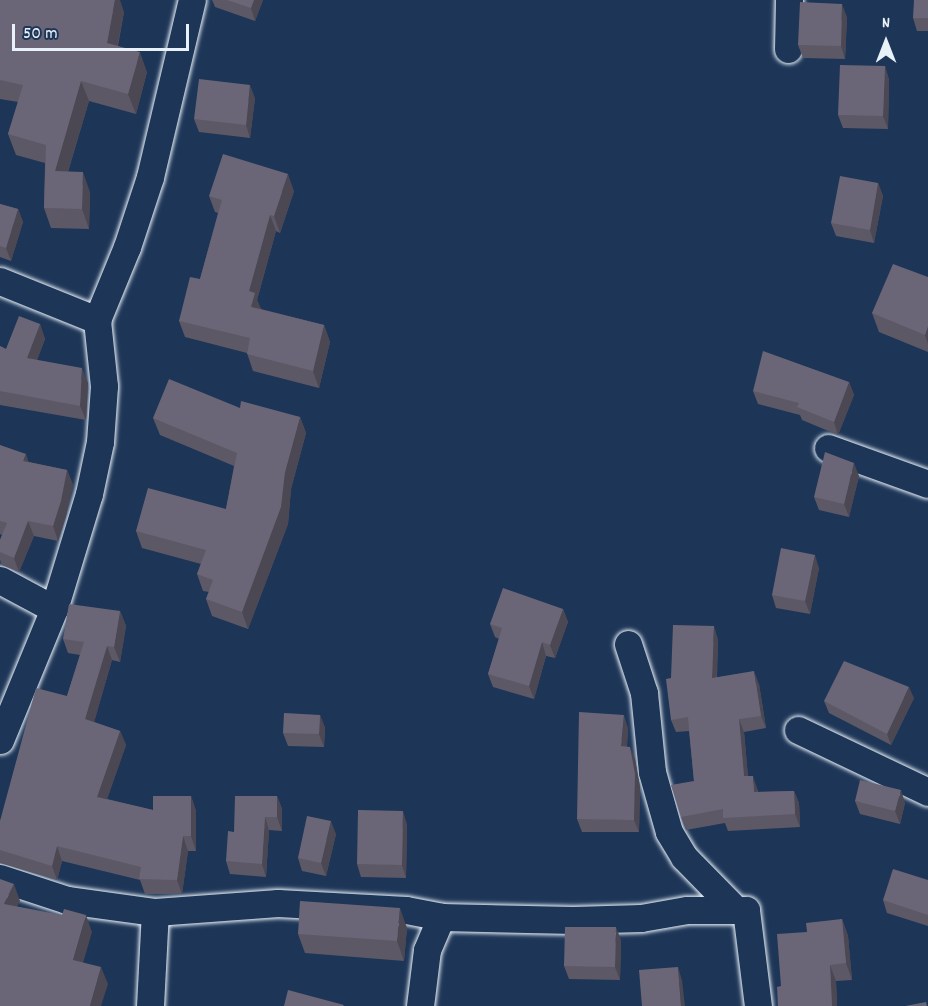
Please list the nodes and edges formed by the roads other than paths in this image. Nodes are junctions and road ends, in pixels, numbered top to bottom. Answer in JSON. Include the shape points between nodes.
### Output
{"nodes":[{"id":1,"x":192,"y":0,"type":"edge"},
{"id":2,"x":789,"y":0,"type":"edge"},
{"id":3,"x":788,"y":48,"type":"dead end"},
{"id":4,"x":0,"y":282,"type":"edge"},
{"id":5,"x":97,"y":320,"type":"junction"},
{"id":6,"x":828,"y":448,"type":"dead end"},
{"id":7,"x":928,"y":484,"type":"edge"},
{"id":8,"x":0,"y":580,"type":"edge"},
{"id":9,"x":54,"y":609,"type":"junction"},
{"id":10,"x":628,"y":644,"type":"dead end"},
{"id":11,"x":798,"y":730,"type":"dead end"},
{"id":12,"x":0,"y":740,"type":"edge"},
{"id":13,"x":928,"y":792,"type":"edge"},
{"id":14,"x":0,"y":878,"type":"edge"},
{"id":15,"x":735,"y":909,"type":"junction"},
{"id":16,"x":155,"y":912,"type":"junction"},
{"id":17,"x":441,"y":917,"type":"junction"},
{"id":18,"x":150,"y":1006,"type":"edge"},
{"id":19,"x":420,"y":1006,"type":"edge"},
{"id":20,"x":758,"y":1006,"type":"edge"}],
"edges":[{"from":1,"to":5,"type":"street","via":[[150,177],[128,247]]},
{"from":2,"to":3,"type":"street"},
{"from":4,"to":5,"type":"street"},
{"from":5,"to":9,"type":"street","via":[[104,386],[100,442],[89,494]]},
{"from":6,"to":7,"type":"street"},
{"from":8,"to":9,"type":"street"},
{"from":9,"to":12,"type":"street"},
{"from":10,"to":15,"type":"street","via":[[644,693],[652,772],[669,832],[684,857]]},
{"from":11,"to":13,"type":"street"},
{"from":14,"to":16,"type":"street","via":[[67,900]]},
{"from":15,"to":17,"type":"street","via":[[584,920]]},
{"from":15,"to":20,"type":"street","via":[[746,910]]},
{"from":16,"to":17,"type":"street","via":[[278,903],[406,910]]},
{"from":16,"to":18,"type":"street"},
{"from":17,"to":19,"type":"street","via":[[428,950]]}]}
